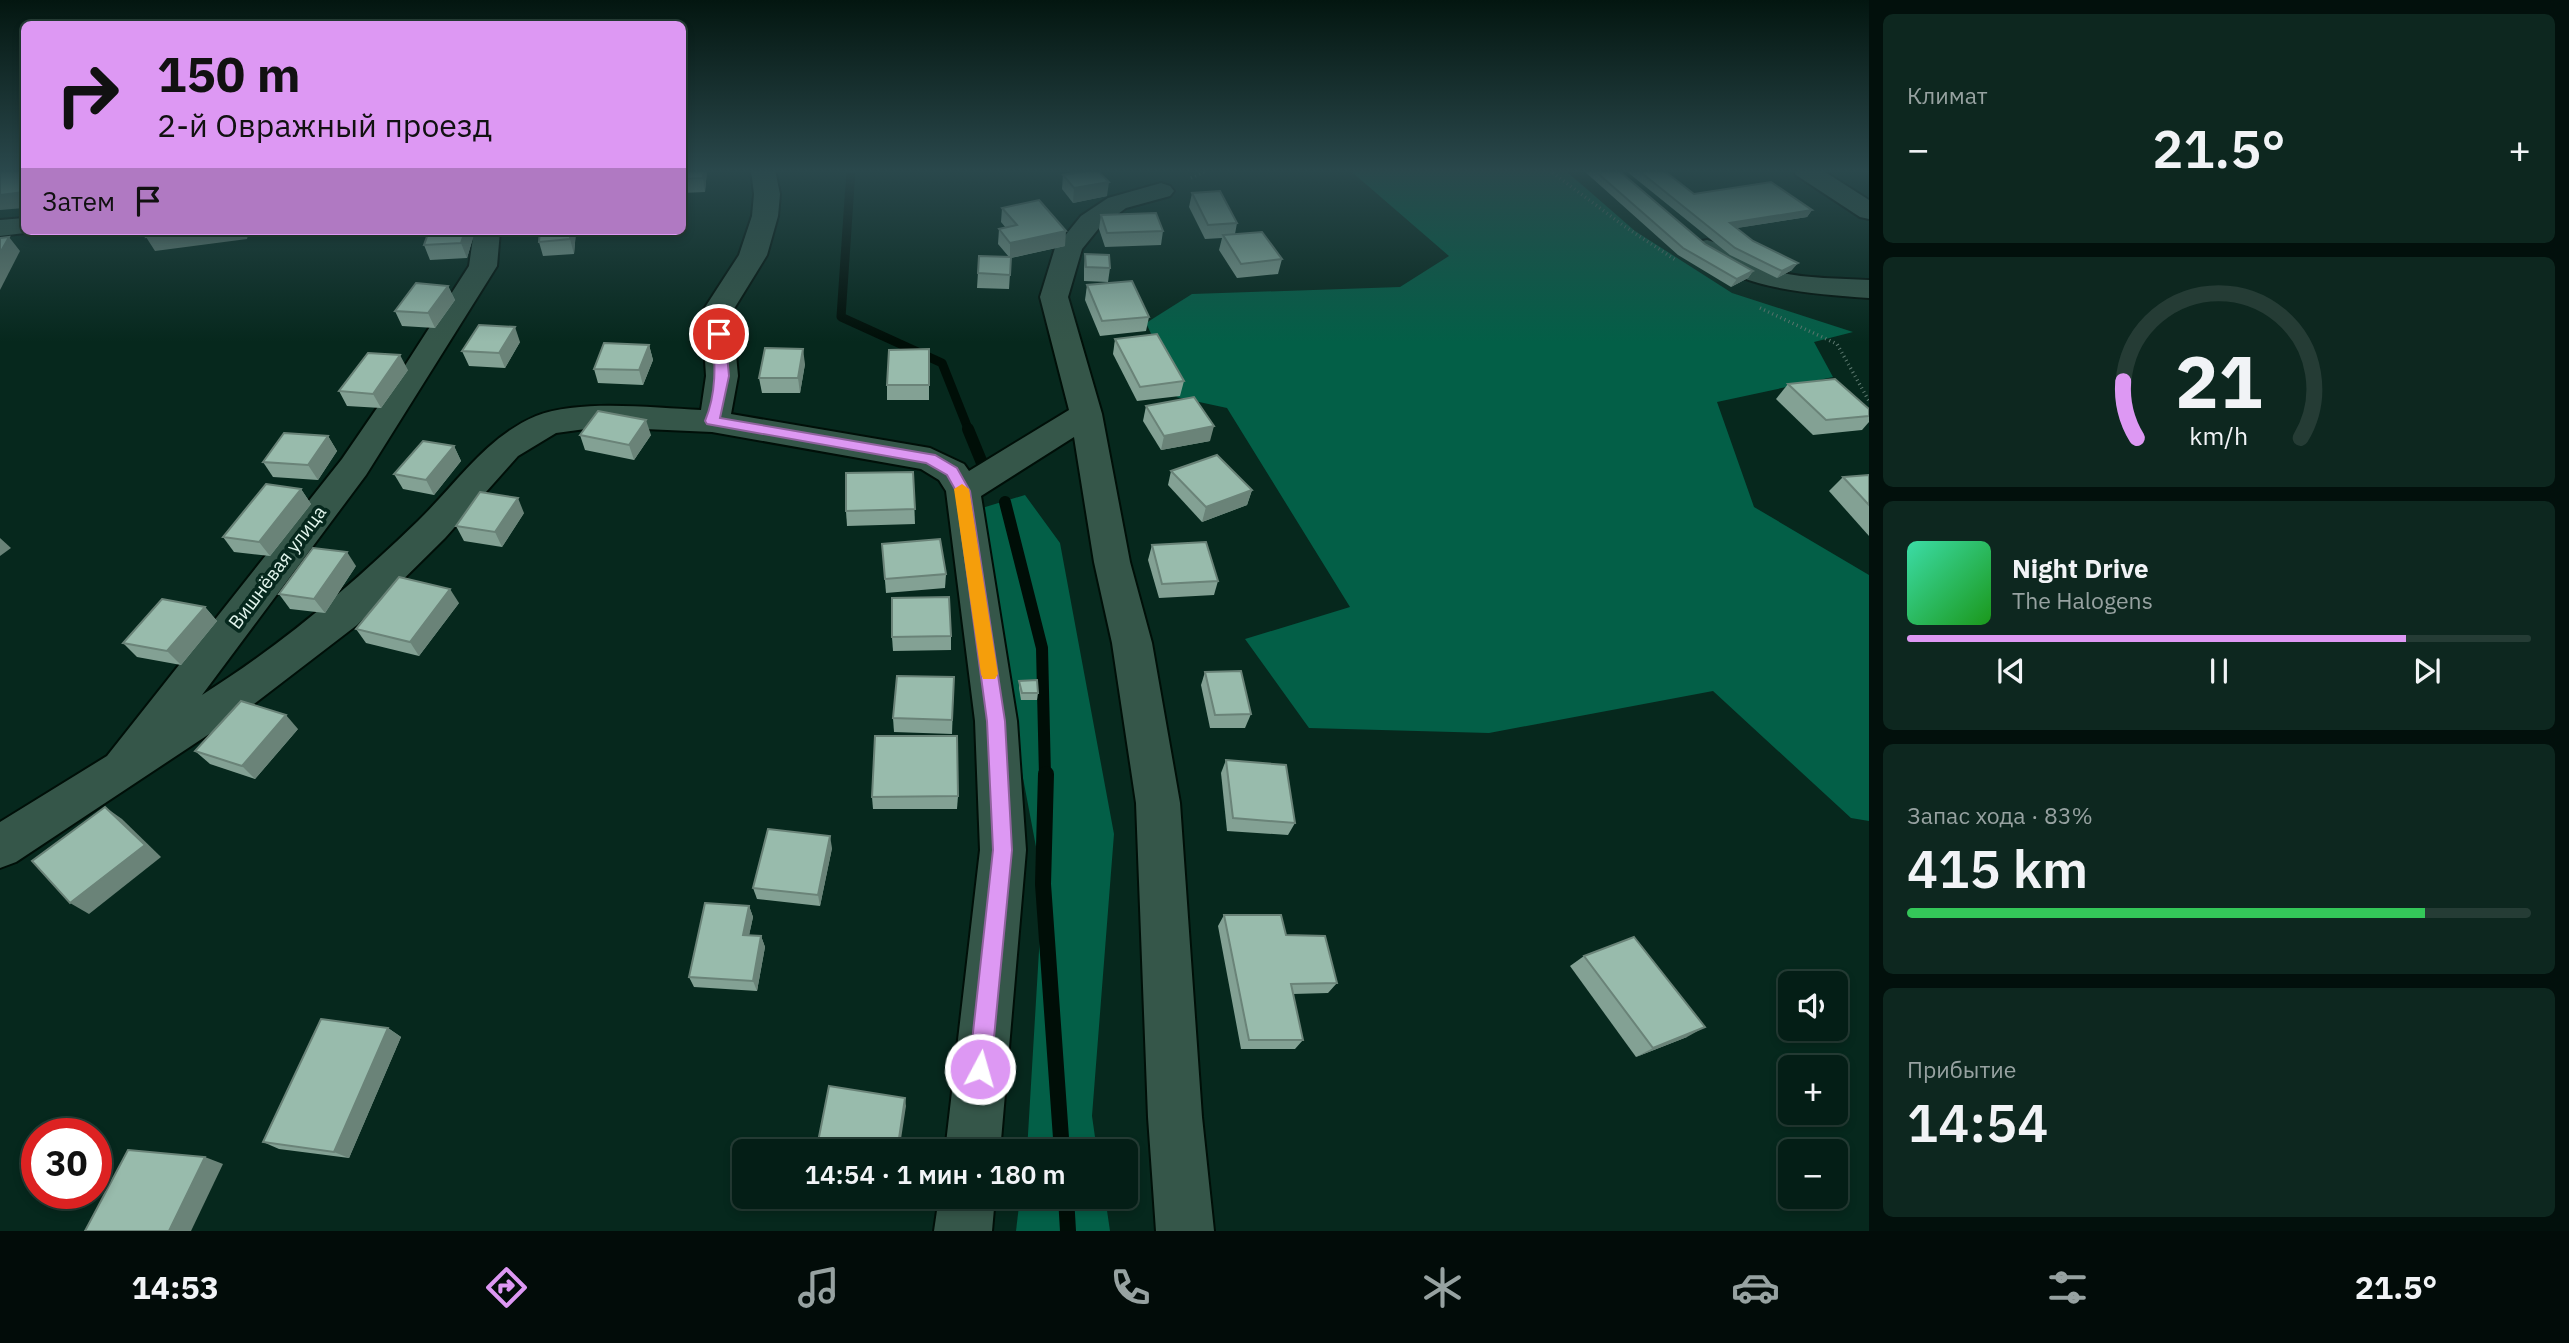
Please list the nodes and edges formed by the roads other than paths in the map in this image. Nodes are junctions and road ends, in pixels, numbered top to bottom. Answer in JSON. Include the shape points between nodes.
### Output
{"nodes":[{"id":1,"x":761,"y":227,"type":"edge"},
{"id":2,"x":1086,"y":227,"type":"edge"},
{"id":3,"x":1685,"y":229,"type":"edge"},
{"id":4,"x":487,"y":235,"type":"edge"},
{"id":5,"x":1869,"y":289,"type":"edge"},
{"id":6,"x":1086,"y":414,"type":"junction"},
{"id":7,"x":712,"y":421,"type":"junction"},
{"id":8,"x":963,"y":491,"type":"junction"},
{"id":9,"x":122,"y":769,"type":"junction"},
{"id":10,"x":0,"y":848,"type":"edge"},
{"id":11,"x":973,"y":1139,"type":"edge"},
{"id":12,"x":966,"y":1209,"type":"edge"},
{"id":13,"x":963,"y":1231,"type":"edge"},
{"id":14,"x":1185,"y":1231,"type":"edge"}],
"edges":[{"from":1,"to":7,"type":"street","via":[[753,255],[717,312],[722,376]]},
{"from":2,"to":6,"type":"street","via":[[1069,248],[1054,297]]},
{"from":3,"to":5,"type":"street","via":[[1720,258],[1758,276]]},
{"from":4,"to":9,"type":"street","name":"Вишнёвая улица","via":[[483,266],[400,400],[354,467]]},
{"from":6,"to":8,"type":"street"},
{"from":6,"to":14,"type":"street","via":[[1112,562],[1132,643],[1158,803]]},
{"from":7,"to":8,"type":"street","via":[[930,458],[952,472]]},
{"from":7,"to":9,"type":"street","via":[[600,416],[548,424],[506,448],[432,529],[343,614],[236,695]]},
{"from":8,"to":11,"type":"street","via":[[996,721],[1003,850]]},
{"from":9,"to":10,"type":"street","name":"Вишнёвая улица"},
{"from":12,"to":13,"type":"street"}]}
